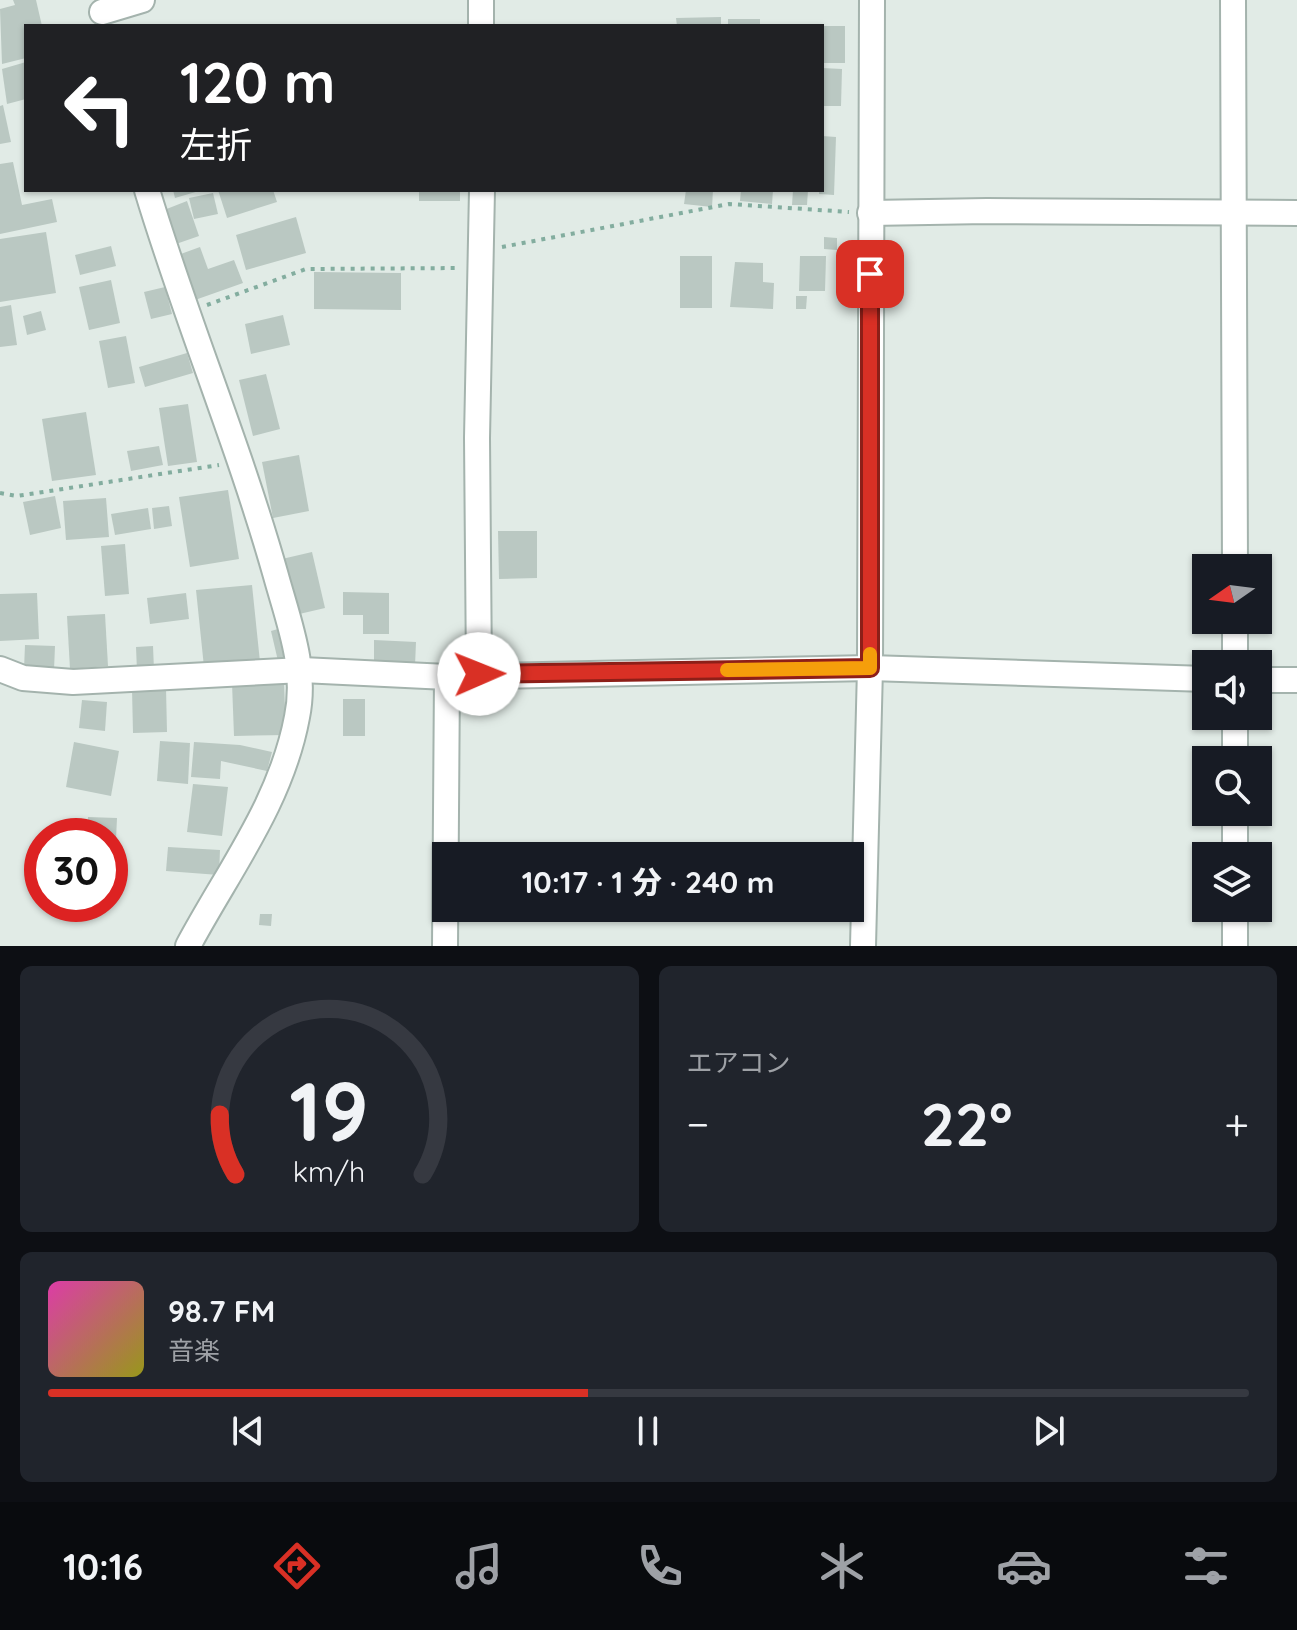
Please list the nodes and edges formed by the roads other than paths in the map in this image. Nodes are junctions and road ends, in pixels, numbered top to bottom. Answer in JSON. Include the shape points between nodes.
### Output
{"nodes":[{"id":1,"x":142,"y":0,"type":"edge"},
{"id":2,"x":481,"y":0,"type":"edge"},
{"id":3,"x":872,"y":0,"type":"edge"},
{"id":4,"x":1233,"y":0,"type":"edge"},
{"id":5,"x":102,"y":13,"type":"edge"},
{"id":6,"x":481,"y":24,"type":"edge"},
{"id":7,"x":148,"y":192,"type":"edge"},
{"id":8,"x":482,"y":192,"type":"edge"},
{"id":9,"x":1232,"y":212,"type":"junction"},
{"id":10,"x":870,"y":213,"type":"junction"},
{"id":11,"x":1297,"y":213,"type":"edge"},
{"id":12,"x":1235,"y":554,"type":"edge"},
{"id":13,"x":870,"y":668,"type":"junction"},
{"id":14,"x":0,"y":669,"type":"edge"},
{"id":15,"x":302,"y":670,"type":"junction"},
{"id":16,"x":479,"y":674,"type":"junction"},
{"id":17,"x":447,"y":677,"type":"junction"},
{"id":18,"x":1192,"y":679,"type":"edge"},
{"id":19,"x":1272,"y":680,"type":"edge"},
{"id":20,"x":1297,"y":680,"type":"edge"},
{"id":21,"x":1235,"y":922,"type":"edge"},
{"id":22,"x":188,"y":946,"type":"edge"},
{"id":23,"x":445,"y":946,"type":"edge"},
{"id":24,"x":863,"y":946,"type":"edge"},
{"id":25,"x":1235,"y":946,"type":"edge"}],
"edges":[{"from":1,"to":5,"type":"street"},
{"from":2,"to":6,"type":"street"},
{"from":3,"to":10,"type":"street"},
{"from":4,"to":9,"type":"street"},
{"from":7,"to":15,"type":"street","via":[[264,533]]},
{"from":8,"to":16,"type":"street"},
{"from":9,"to":10,"type":"street"},
{"from":9,"to":11,"type":"street"},
{"from":9,"to":12,"type":"street"},
{"from":10,"to":13,"type":"street"},
{"from":13,"to":16,"type":"street"},
{"from":13,"to":18,"type":"street"},
{"from":13,"to":24,"type":"street"},
{"from":14,"to":15,"type":"street","via":[[23,678],[73,682]]},
{"from":15,"to":17,"type":"street"},
{"from":15,"to":22,"type":"street","via":[[295,728],[275,793]]},
{"from":16,"to":17,"type":"street"},
{"from":17,"to":23,"type":"street"},
{"from":19,"to":20,"type":"street"},
{"from":21,"to":25,"type":"street"}]}
